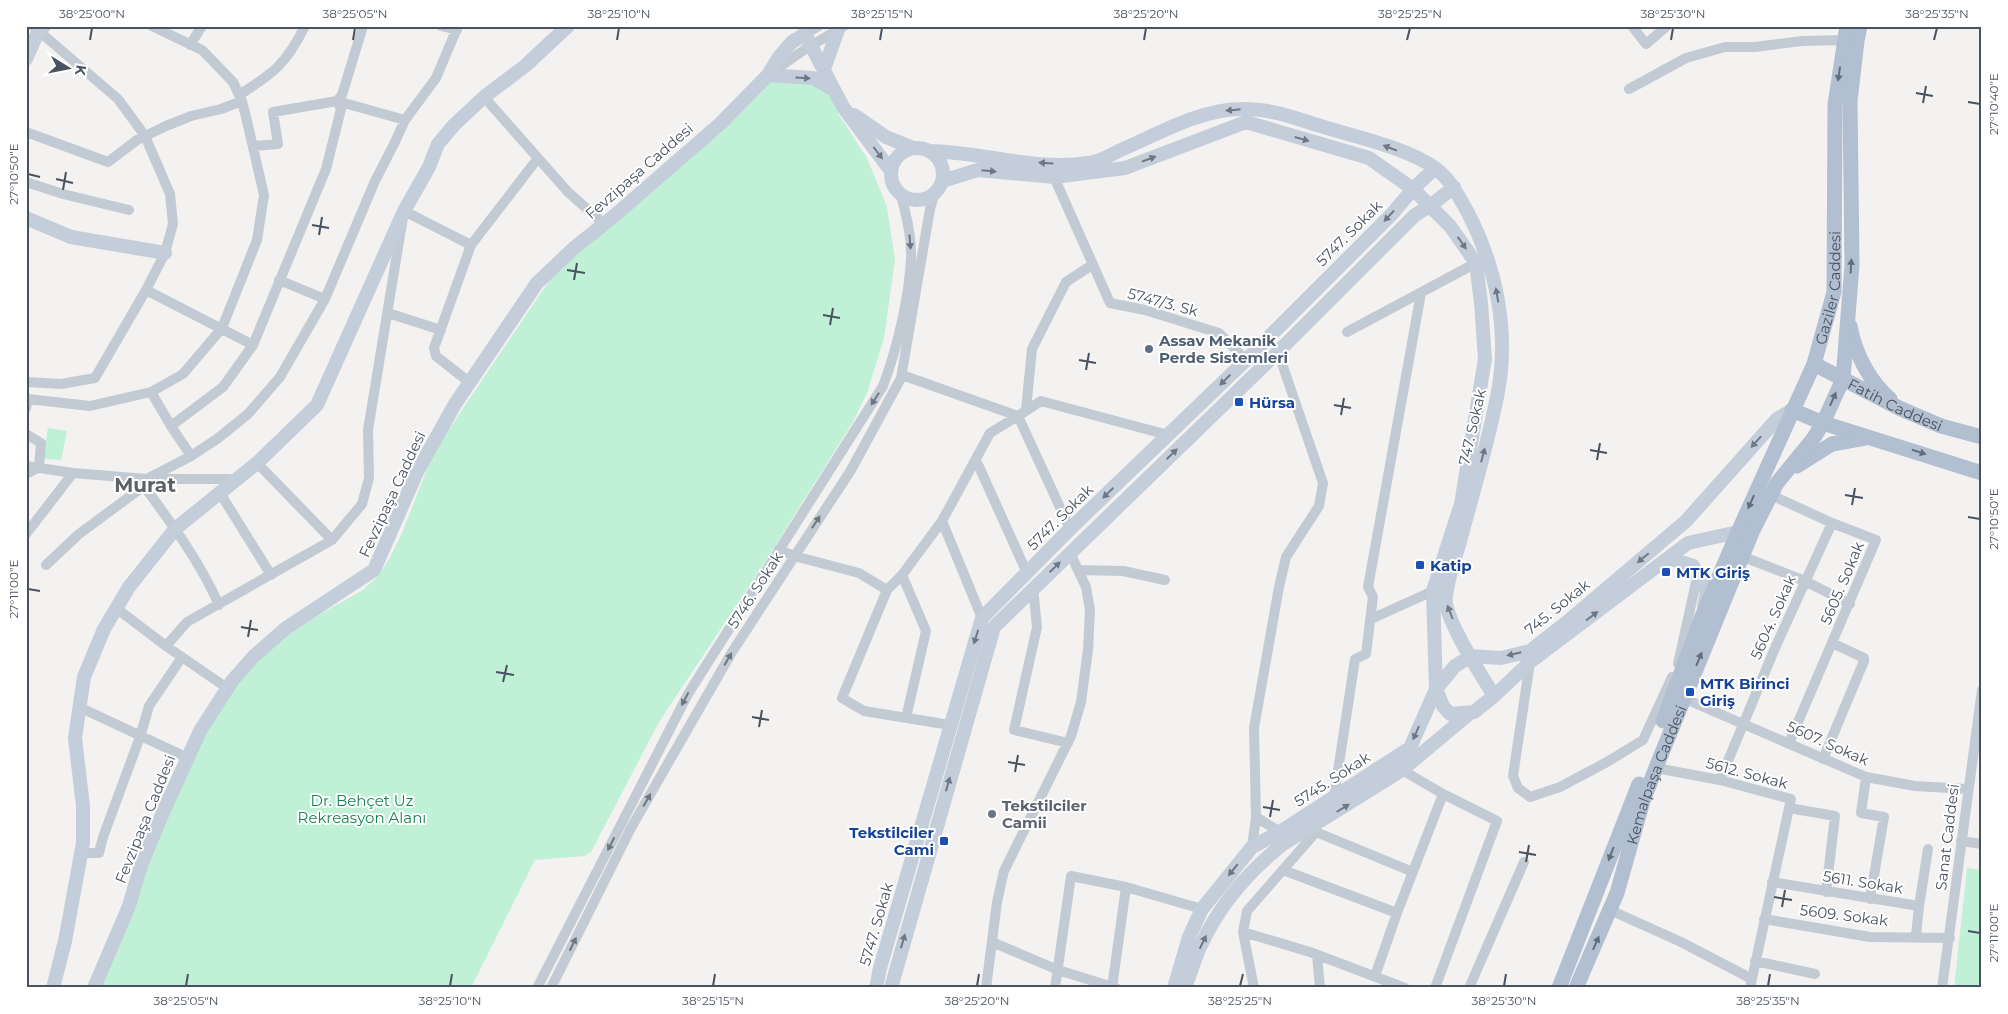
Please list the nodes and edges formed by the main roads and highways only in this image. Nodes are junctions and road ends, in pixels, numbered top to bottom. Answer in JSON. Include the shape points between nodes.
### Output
{"nodes":[{"id":1,"x":568,"y":26,"type":"edge"},
{"id":2,"x":1860,"y":26,"type":"edge"},
{"id":3,"x":38,"y":28,"type":"edge"},
{"id":4,"x":841,"y":28,"type":"edge"},
{"id":5,"x":1845,"y":33,"type":"edge"},
{"id":6,"x":807,"y":35,"type":"edge"},
{"id":7,"x":26,"y":59,"type":"edge"},
{"id":8,"x":824,"y":68,"type":"junction"},
{"id":9,"x":768,"y":75,"type":"junction"},
{"id":10,"x":834,"y":90,"type":"junction"},
{"id":11,"x":843,"y":107,"type":"junction"},
{"id":12,"x":913,"y":148,"type":"junction"},
{"id":13,"x":930,"y":152,"type":"junction"},
{"id":14,"x":1435,"y":168,"type":"junction"},
{"id":15,"x":891,"y":171,"type":"junction"},
{"id":16,"x":939,"y":187,"type":"junction"},
{"id":17,"x":1454,"y":187,"type":"junction"},
{"id":18,"x":1413,"y":190,"type":"junction"},
{"id":19,"x":1430,"y":206,"type":"junction"},
{"id":20,"x":26,"y":218,"type":"edge"},
{"id":21,"x":165,"y":253,"type":"road end"},
{"id":22,"x":1848,"y":315,"type":"junction"},
{"id":23,"x":1814,"y":364,"type":"junction"},
{"id":24,"x":1843,"y":379,"type":"junction"},
{"id":25,"x":1899,"y":408,"type":"junction"},
{"id":26,"x":1792,"y":410,"type":"junction"},
{"id":27,"x":1823,"y":423,"type":"junction"},
{"id":28,"x":1872,"y":437,"type":"junction"},
{"id":29,"x":1982,"y":437,"type":"edge"},
{"id":30,"x":1982,"y":472,"type":"edge"},
{"id":31,"x":1774,"y":489,"type":"junction"},
{"id":32,"x":1745,"y":531,"type":"junction"},
{"id":33,"x":1669,"y":558,"type":"junction"},
{"id":34,"x":1701,"y":620,"type":"junction"},
{"id":35,"x":1470,"y":656,"type":"junction"},
{"id":36,"x":1436,"y":689,"type":"junction"},
{"id":37,"x":1494,"y":696,"type":"junction"},
{"id":38,"x":1469,"y":714,"type":"junction"},
{"id":39,"x":53,"y":988,"type":"edge"},
{"id":40,"x":94,"y":988,"type":"edge"},
{"id":41,"x":876,"y":988,"type":"edge"},
{"id":42,"x":891,"y":988,"type":"edge"},
{"id":43,"x":1174,"y":988,"type":"edge"},
{"id":44,"x":1187,"y":988,"type":"edge"},
{"id":45,"x":1559,"y":988,"type":"edge"},
{"id":46,"x":1576,"y":988,"type":"edge"}],
"edges":[{"from":1,"to":39,"type":"main road","via":[[525,66],[484,97],[438,144],[404,211],[317,405],[257,463],[176,529],[129,587],[104,629],[84,677],[79,707],[75,738],[83,806],[83,843]]},
{"from":22,"to":2,"type":"main road","name":"Gaziler Caddesi","one_way":true,"via":[[1852,265],[1850,100]]},
{"from":3,"to":7,"type":"main road"},
{"from":4,"to":8,"type":"main road"},
{"from":5,"to":23,"type":"main road","name":"Gaziler Caddesi","one_way":true,"via":[[1835,105],[1834,292]]},
{"from":6,"to":8,"type":"main road"},
{"from":6,"to":9,"type":"main road","name":"Fevzipaşa Caddesi","via":[[792,42]]},
{"from":8,"to":10,"type":"main road"},
{"from":9,"to":10,"type":"main road","one_way":true,"via":[[813,78]]},
{"from":9,"to":40,"type":"main road","name":"Fevzipaşa Caddesi","via":[[721,123],[537,283],[454,404],[417,472],[374,570],[286,628],[254,656],[228,688],[200,731],[141,865],[129,906]]},
{"from":10,"to":11,"type":"main road"},
{"from":11,"to":12,"type":"main road","via":[[886,136]]},
{"from":11,"to":15,"type":"main road","one_way":true},
{"from":12,"to":13,"type":"main road"},
{"from":12,"to":15,"type":"main road","via":[[898,156]]},
{"from":14,"to":13,"type":"main road","name":"747. Sokak","one_way":true,"via":[[1371,140],[1243,108],[1190,120],[1091,163],[1065,165]]},
{"from":13,"to":16,"type":"main road","via":[[941,164],[943,172]]},
{"from":14,"to":17,"type":"main road","name":"747. Sokak"},
{"from":14,"to":18,"type":"main road","name":"5747. Sokak"},
{"from":15,"to":16,"type":"main road","via":[[895,188],[901,195],[915,200],[929,197]]},
{"from":16,"to":18,"type":"main road","name":"747. Sokak","one_way":true,"via":[[978,170],[1054,176],[1125,168],[1246,122],[1369,158]]},
{"from":17,"to":19,"type":"main road","name":"5747. Sokak"},
{"from":35,"to":17,"type":"main road","name":"747. Sokak","one_way":true,"via":[[1446,602],[1498,394],[1502,345],[1492,269]]},
{"from":18,"to":19,"type":"main road","name":"747. Sokak"},
{"from":18,"to":41,"type":"main road","name":"5747. Sokak","one_way":true,"via":[[1246,360],[982,618]]},
{"from":19,"to":36,"type":"main road","name":"747. Sokak","one_way":true,"via":[[1450,226],[1476,263],[1485,359],[1461,504],[1433,591]]},
{"from":42,"to":19,"type":"main road","name":"5747. Sokak","one_way":true,"via":[[994,627],[1415,215]]},
{"from":20,"to":21,"type":"main road","via":[[71,237]]},
{"from":22,"to":24,"type":"main road","name":"Gaziler Caddesi"},
{"from":22,"to":25,"type":"main road","via":[[1862,363],[1884,394]]},
{"from":23,"to":24,"type":"main road","name":"Fatih Caddesi"},
{"from":23,"to":26,"type":"main road","name":"Gaziler Caddesi"},
{"from":24,"to":25,"type":"main road","name":"Fatih Caddesi"},
{"from":27,"to":24,"type":"main road","name":"Gaziler Caddesi","one_way":true},
{"from":25,"to":29,"type":"main road","name":"Fatih Caddesi","via":[[1942,426]]},
{"from":26,"to":27,"type":"main road"},
{"from":26,"to":32,"type":"main road","name":"Gaziler Caddesi","one_way":true},
{"from":26,"to":35,"type":"main road","name":"745. Sokak","one_way":true,"via":[[1777,418],[1686,521],[1530,651],[1501,658]]},
{"from":27,"to":28,"type":"main road"},
{"from":27,"to":31,"type":"main road","name":"Gaziler Caddesi"},
{"from":28,"to":30,"type":"main road","one_way":true},
{"from":28,"to":31,"type":"main road","via":[[1832,444],[1805,459]]},
{"from":31,"to":32,"type":"main road","name":"Kemalpaşa Caddesi"},
{"from":32,"to":33,"type":"main road","name":"745. Sokak","via":[[1688,543]]},
{"from":32,"to":34,"type":"main road","name":"Kemalpaşa Caddesi"},
{"from":46,"to":32,"type":"main road","name":"Kemalpaşa Caddesi","one_way":true,"via":[[1610,910],[1643,801],[1741,556]]},
{"from":33,"to":34,"type":"main road","via":[[1693,566],[1698,573],[1707,592]]},
{"from":37,"to":33,"type":"main road","name":"745. Sokak","one_way":true,"via":[[1530,662]]},
{"from":34,"to":45,"type":"main road","name":"Kemalpaşa Caddesi","one_way":true},
{"from":35,"to":36,"type":"main road","via":[[1455,666]]},
{"from":35,"to":37,"type":"main road","name":"747. Sokak"},
{"from":36,"to":38,"type":"main road","via":[[1450,714]]},
{"from":36,"to":43,"type":"main road","name":"5745. Sokak","one_way":true,"via":[[1410,748],[1252,848],[1202,909],[1189,937]]},
{"from":37,"to":38,"type":"main road","name":"745. Sokak"},
{"from":44,"to":38,"type":"main road","name":"5745. Sokak","one_way":true,"via":[[1200,946],[1217,916],[1249,875],[1283,844],[1314,830],[1402,770]]}]}
